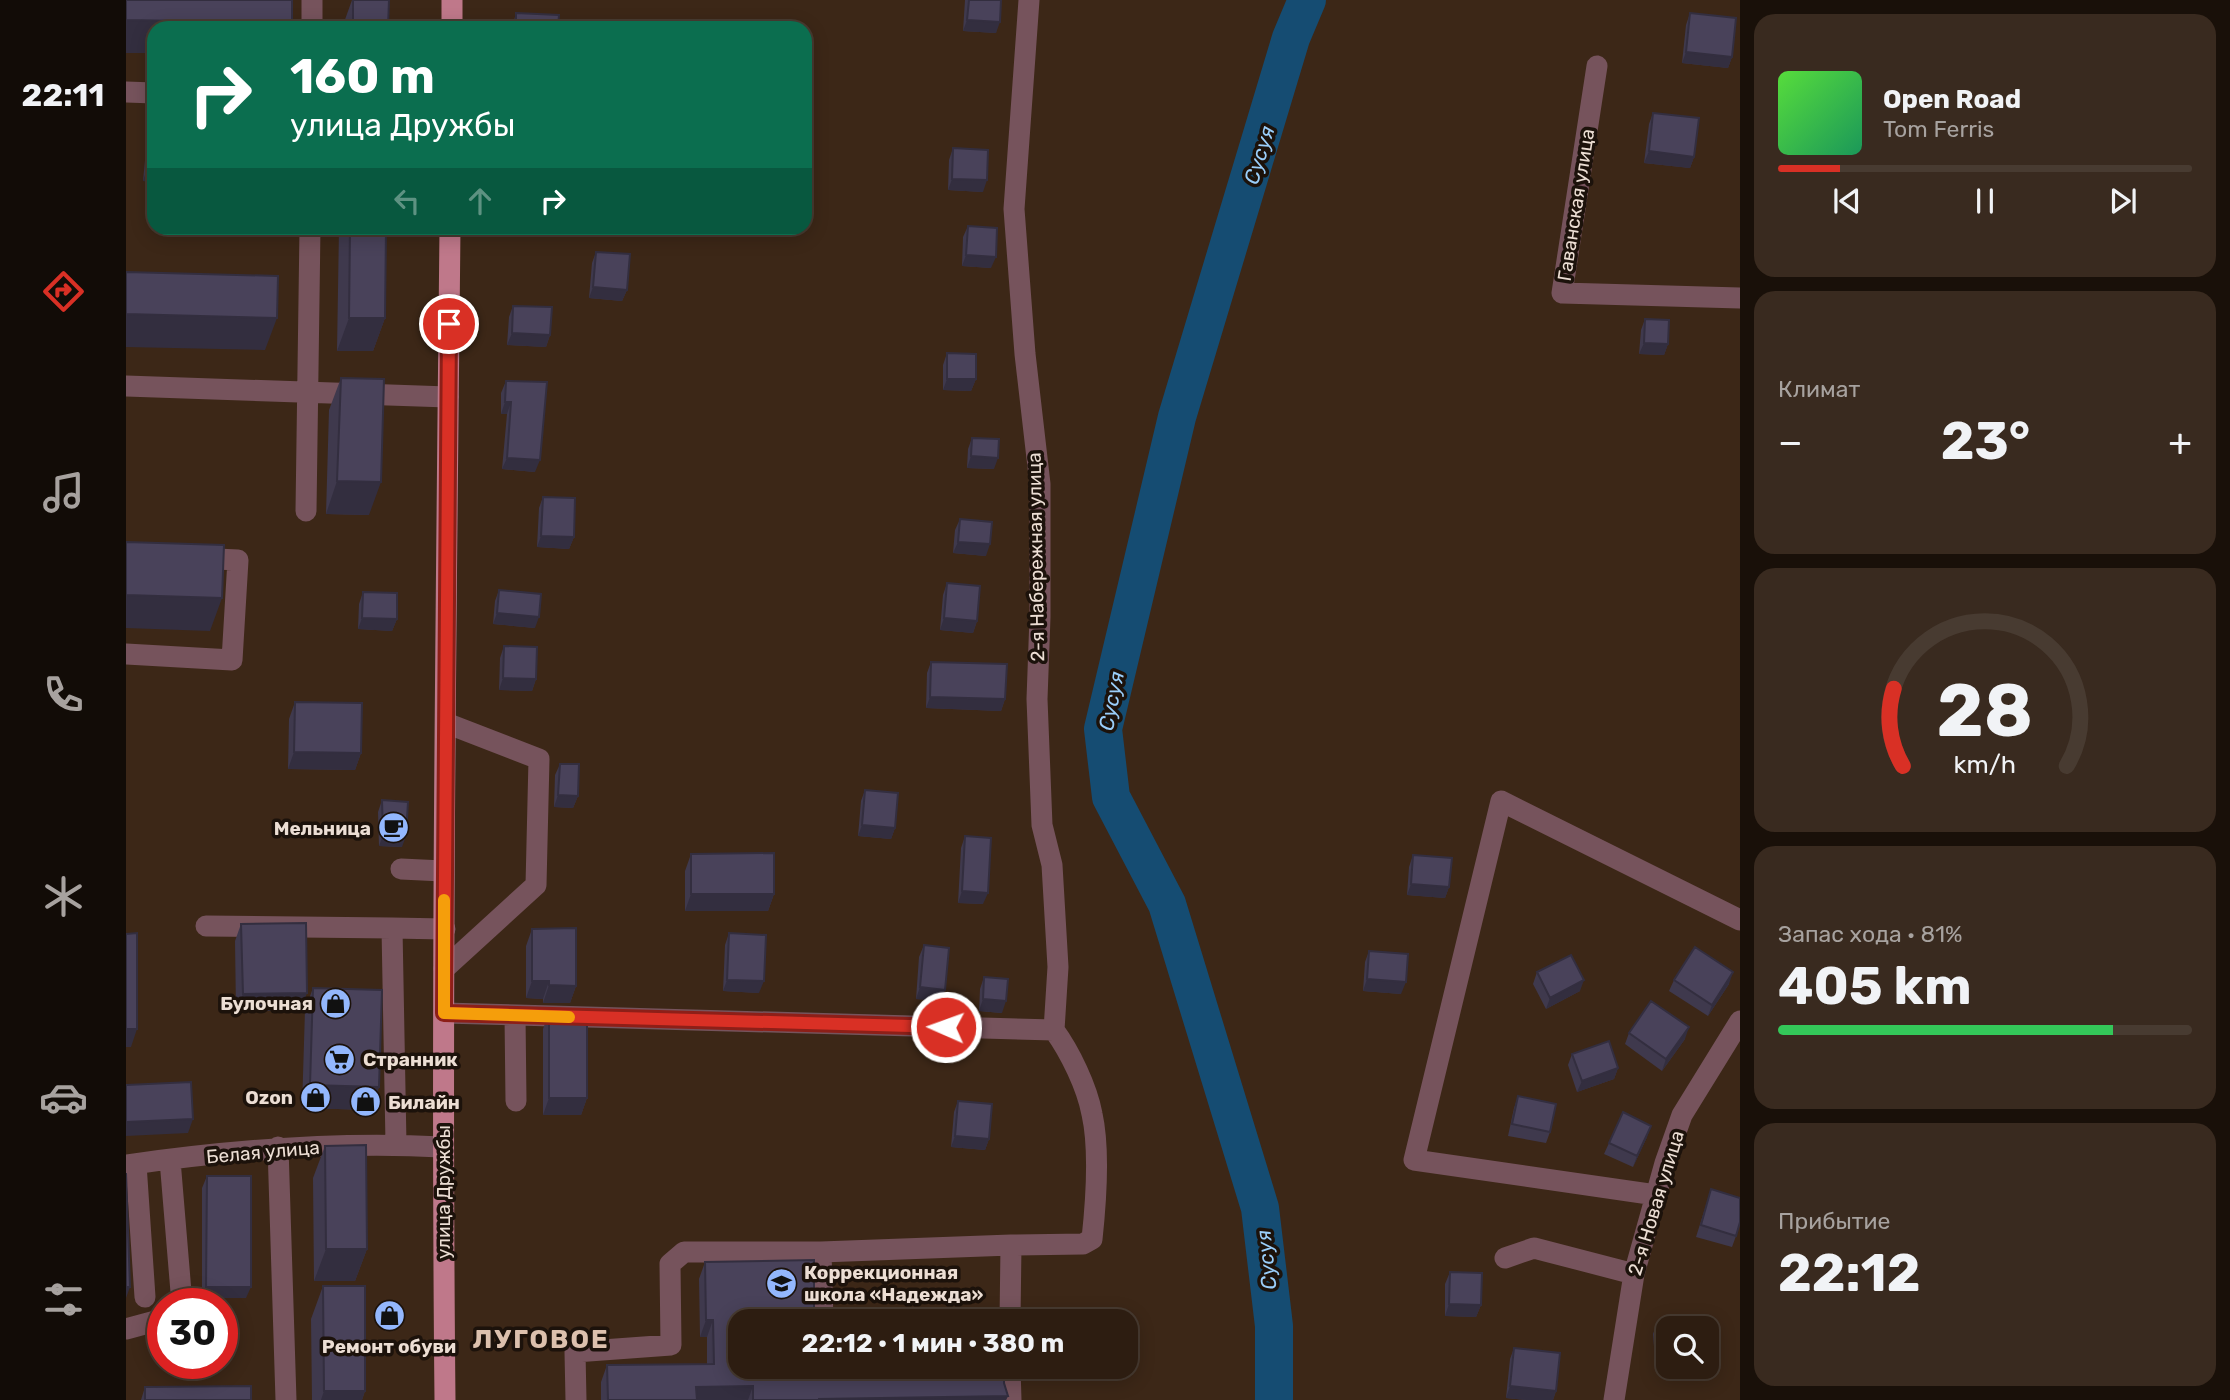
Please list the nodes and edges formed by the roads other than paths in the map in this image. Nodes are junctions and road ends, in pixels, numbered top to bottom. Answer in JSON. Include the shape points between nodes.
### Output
{"nodes":[{"id":1,"x":312,"y":0,"type":"edge"},
{"id":2,"x":452,"y":0,"type":"edge"},
{"id":3,"x":1029,"y":0,"type":"edge"},
{"id":4,"x":312,"y":21,"type":"edge"},
{"id":5,"x":452,"y":21,"type":"edge"},
{"id":6,"x":1597,"y":66,"type":"dead end"},
{"id":7,"x":126,"y":92,"type":"edge"},
{"id":8,"x":147,"y":93,"type":"edge"},
{"id":9,"x":310,"y":235,"type":"edge"},
{"id":10,"x":450,"y":235,"type":"edge"},
{"id":11,"x":1740,"y":298,"type":"edge"},
{"id":12,"x":126,"y":386,"type":"edge"},
{"id":13,"x":308,"y":392,"type":"junction"},
{"id":14,"x":448,"y":397,"type":"junction"},
{"id":15,"x":306,"y":511,"type":"dead end"},
{"id":16,"x":176,"y":556,"type":"edge"},
{"id":17,"x":126,"y":654,"type":"edge"},
{"id":18,"x":446,"y":723,"type":"junction"},
{"id":19,"x":401,"y":869,"type":"dead end"},
{"id":20,"x":443,"y":871,"type":"junction"},
{"id":21,"x":1740,"y":920,"type":"edge"},
{"id":22,"x":206,"y":926,"type":"dead end"},
{"id":23,"x":393,"y":928,"type":"junction"},
{"id":24,"x":444,"y":929,"type":"junction"},
{"id":25,"x":444,"y":969,"type":"junction"},
{"id":26,"x":444,"y":1013,"type":"junction"},
{"id":27,"x":514,"y":1015,"type":"junction"},
{"id":28,"x":1740,"y":1021,"type":"edge"},
{"id":29,"x":1054,"y":1030,"type":"junction"},
{"id":30,"x":516,"y":1101,"type":"dead end"},
{"id":31,"x":396,"y":1144,"type":"junction"},
{"id":32,"x":278,"y":1147,"type":"junction"},
{"id":33,"x":442,"y":1147,"type":"junction"},
{"id":34,"x":170,"y":1160,"type":"junction"},
{"id":35,"x":131,"y":1165,"type":"edge"},
{"id":36,"x":1656,"y":1195,"type":"junction"},
{"id":37,"x":1011,"y":1245,"type":"junction"},
{"id":38,"x":821,"y":1252,"type":"junction"},
{"id":39,"x":1505,"y":1258,"type":"dead end"},
{"id":40,"x":1633,"y":1273,"type":"junction"},
{"id":41,"x":181,"y":1288,"type":"edge"},
{"id":42,"x":145,"y":1297,"type":"dead end"},
{"id":43,"x":823,"y":1309,"type":"edge"},
{"id":44,"x":1010,"y":1309,"type":"edge"},
{"id":45,"x":147,"y":1323,"type":"edge"},
{"id":46,"x":126,"y":1329,"type":"edge"},
{"id":47,"x":1011,"y":1379,"type":"edge"},
{"id":48,"x":286,"y":1400,"type":"edge"},
{"id":49,"x":445,"y":1400,"type":"edge"},
{"id":50,"x":576,"y":1400,"type":"edge"},
{"id":51,"x":1012,"y":1400,"type":"edge"},
{"id":52,"x":1614,"y":1400,"type":"edge"}],
"edges":[{"from":1,"to":4,"type":"street"},
{"from":2,"to":5,"type":"main road"},
{"from":3,"to":29,"type":"street","name":"2-я Набережная улица","via":[[1014,209],[1040,484],[1037,699],[1042,825],[1052,865],[1058,967]]},
{"from":6,"to":11,"type":"street","name":"Гаванская улица","via":[[1562,293]]},
{"from":7,"to":8,"type":"street"},
{"from":9,"to":13,"type":"street"},
{"from":10,"to":14,"type":"main road","name":"улица Дружбы"},
{"from":12,"to":13,"type":"street"},
{"from":13,"to":14,"type":"street"},
{"from":13,"to":15,"type":"street"},
{"from":14,"to":18,"type":"main road","name":"улица Дружбы"},
{"from":16,"to":17,"type":"street","via":[[238,560],[232,660]]},
{"from":18,"to":20,"type":"main road","name":"улица Дружбы"},
{"from":18,"to":25,"type":"street","via":[[539,759],[536,885]]},
{"from":19,"to":20,"type":"street"},
{"from":20,"to":24,"type":"main road","name":"улица Дружбы"},
{"from":21,"to":36,"type":"street","via":[[1500,801],[1413,1160]]},
{"from":22,"to":23,"type":"street"},
{"from":23,"to":24,"type":"street"},
{"from":23,"to":31,"type":"street"},
{"from":24,"to":25,"type":"main road","name":"улица Дружбы"},
{"from":25,"to":26,"type":"main road","name":"улица Дружбы"},
{"from":26,"to":27,"type":"street"},
{"from":26,"to":33,"type":"main road","name":"улица Дружбы"},
{"from":27,"to":29,"type":"street"},
{"from":27,"to":30,"type":"street"},
{"from":28,"to":36,"type":"street","name":"2-я Новая улица","via":[[1682,1115]]},
{"from":29,"to":37,"type":"street","via":[[1069,1051],[1092,1114],[1096,1172],[1092,1239],[1083,1244]]},
{"from":31,"to":32,"type":"street","name":"Белая улица"},
{"from":31,"to":33,"type":"street","name":"Белая улица"},
{"from":32,"to":34,"type":"street","name":"Белая улица"},
{"from":32,"to":48,"type":"street"},
{"from":33,"to":49,"type":"main road","name":"улица Дружбы"},
{"from":34,"to":35,"type":"street","name":"Белая улица"},
{"from":34,"to":41,"type":"street"},
{"from":35,"to":42,"type":"street"},
{"from":36,"to":40,"type":"street","name":"2-я Новая улица"},
{"from":37,"to":38,"type":"street"},
{"from":37,"to":44,"type":"street"},
{"from":38,"to":43,"type":"street"},
{"from":38,"to":50,"type":"street","via":[[684,1252],[670,1264],[671,1345],[576,1352]]},
{"from":39,"to":40,"type":"street","via":[[1534,1248]]},
{"from":40,"to":52,"type":"street","name":"2-я Новая улица"},
{"from":45,"to":46,"type":"street"},
{"from":47,"to":51,"type":"street"}]}
